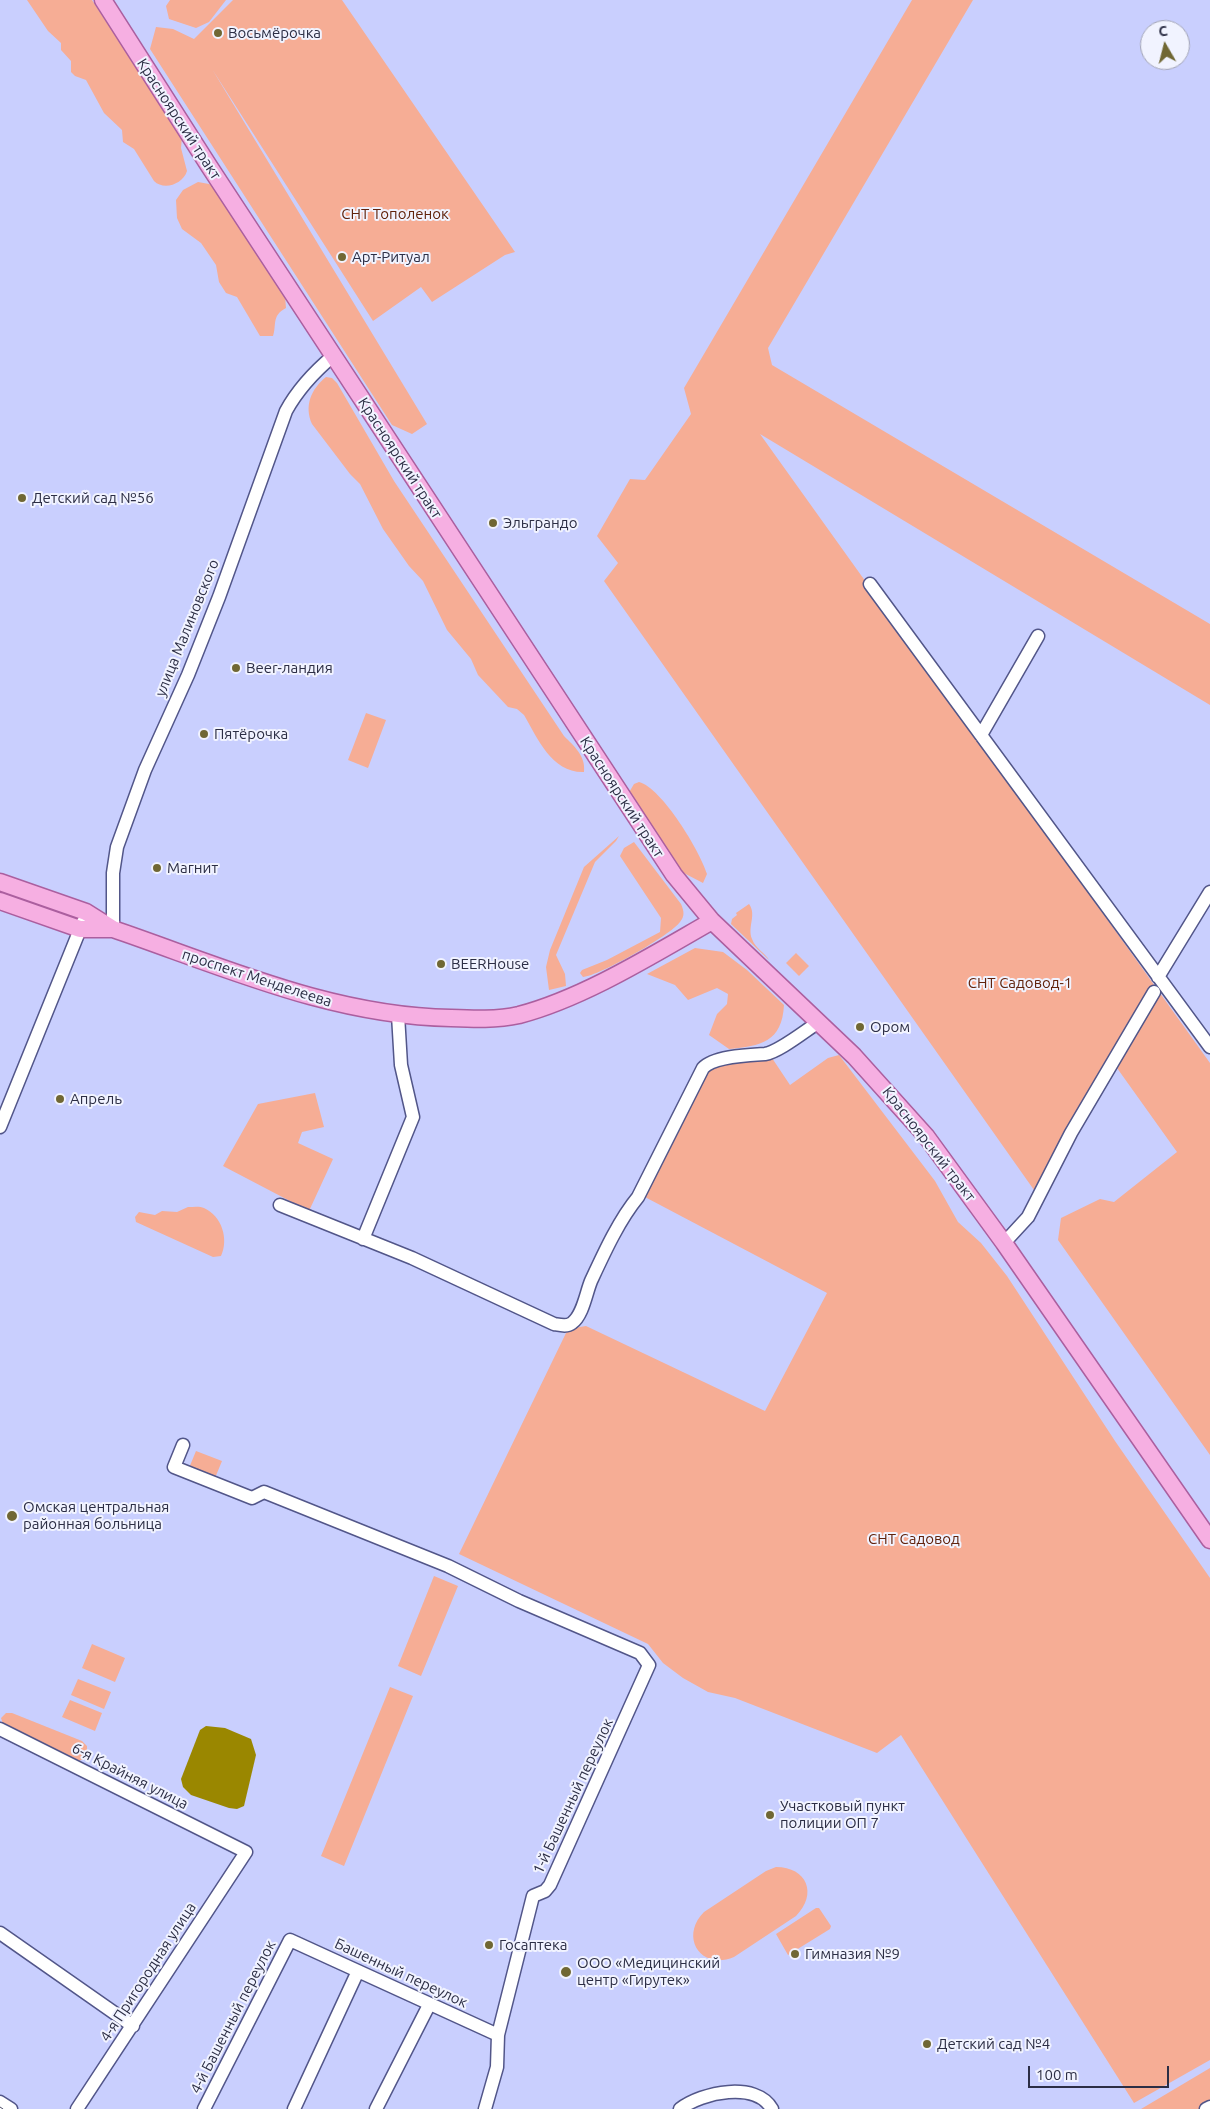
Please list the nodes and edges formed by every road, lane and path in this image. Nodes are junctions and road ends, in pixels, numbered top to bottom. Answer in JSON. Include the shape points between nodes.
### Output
{"nodes":[{"id":1,"x":103,"y":0,"type":"edge"},
{"id":2,"x":333,"y":356,"type":"junction"},
{"id":3,"x":870,"y":584,"type":"dead end"},
{"id":4,"x":1038,"y":636,"type":"dead end"},
{"id":5,"x":981,"y":735,"type":"junction"},
{"id":6,"x":0,"y":882,"type":"edge"},
{"id":7,"x":1210,"y":892,"type":"edge"},
{"id":8,"x":0,"y":901,"type":"edge"},
{"id":9,"x":86,"y":912,"type":"junction"},
{"id":10,"x":712,"y":921,"type":"junction"},
{"id":11,"x":80,"y":929,"type":"junction"},
{"id":12,"x":112,"y":929,"type":"junction"},
{"id":13,"x":1158,"y":976,"type":"junction"},
{"id":14,"x":1154,"y":992,"type":"dead end"},
{"id":15,"x":398,"y":1014,"type":"junction"},
{"id":16,"x":818,"y":1022,"type":"junction"},
{"id":17,"x":1210,"y":1047,"type":"edge"},
{"id":18,"x":0,"y":1127,"type":"edge"},
{"id":19,"x":280,"y":1205,"type":"dead end"},
{"id":20,"x":363,"y":1239,"type":"junction"},
{"id":21,"x":1004,"y":1243,"type":"junction"},
{"id":22,"x":183,"y":1445,"type":"dead end"},
{"id":23,"x":1210,"y":1540,"type":"edge"},
{"id":24,"x":0,"y":1729,"type":"edge"},
{"id":25,"x":246,"y":1852,"type":"joint"},
{"id":26,"x":0,"y":1933,"type":"edge"},
{"id":27,"x":290,"y":1940,"type":"joint"},
{"id":28,"x":358,"y":1971,"type":"junction"},
{"id":29,"x":429,"y":2005,"type":"junction"},
{"id":30,"x":133,"y":2026,"type":"junction"},
{"id":31,"x":498,"y":2035,"type":"junction"},
{"id":32,"x":0,"y":2102,"type":"edge"},
{"id":33,"x":1210,"y":2106,"type":"edge"},
{"id":34,"x":11,"y":2109,"type":"edge"},
{"id":35,"x":77,"y":2109,"type":"edge"},
{"id":36,"x":204,"y":2109,"type":"edge"},
{"id":37,"x":294,"y":2109,"type":"edge"},
{"id":38,"x":376,"y":2109,"type":"edge"},
{"id":39,"x":485,"y":2109,"type":"edge"},
{"id":40,"x":680,"y":2109,"type":"edge"},
{"id":41,"x":772,"y":2109,"type":"edge"},
{"id":42,"x":1206,"y":2109,"type":"edge"}],
"edges":[{"from":1,"to":2,"type":"main road","name":"Красноярский тракт"},
{"from":2,"to":10,"type":"main road","name":"Красноярский тракт","via":[[674,875]]},
{"from":2,"to":12,"type":"street","name":"улица Малиновского","via":[[296,394],[286,411],[219,597],[142,778],[114,860]]},
{"from":3,"to":5,"type":"street"},
{"from":4,"to":5,"type":"street"},
{"from":5,"to":13,"type":"street"},
{"from":6,"to":9,"type":"main road","name":"проспект Менделеева"},
{"from":7,"to":13,"type":"street"},
{"from":8,"to":11,"type":"main road","name":"проспект Менделеева"},
{"from":9,"to":11,"type":"street"},
{"from":9,"to":12,"type":"main road","name":"проспект Менделеева"},
{"from":10,"to":15,"type":"main road","name":"проспект Менделеева","via":[[551,1005],[517,1015],[481,1019]]},
{"from":10,"to":16,"type":"main road","name":"Красноярский тракт"},
{"from":11,"to":12,"type":"main road","name":"проспект Менделеева"},
{"from":11,"to":18,"type":"street"},
{"from":12,"to":15,"type":"main road","name":"проспект Менделеева","via":[[294,993],[360,1009]]},
{"from":13,"to":17,"type":"street"},
{"from":14,"to":21,"type":"street","via":[[1071,1133],[1028,1217]]},
{"from":15,"to":20,"type":"street","via":[[401,1065],[413,1117]]},
{"from":16,"to":20,"type":"street","via":[[771,1052],[740,1056],[707,1064],[703,1068],[638,1197],[624,1215],[572,1324],[554,1324],[412,1258]]},
{"from":16,"to":21,"type":"main road","name":"Красноярский тракт","via":[[905,1110]]},
{"from":19,"to":20,"type":"street"},
{"from":21,"to":23,"type":"main road","name":"Красноярский тракт"},
{"from":22,"to":31,"type":"street","name":"1-й Башенный переулок","via":[[174,1467],[252,1498],[264,1492],[448,1566],[640,1653],[649,1665],[550,1886],[533,1896]]},
{"from":24,"to":25,"type":"street","name":"6-я Крайняя улица"},
{"from":25,"to":30,"type":"street","name":"4-я Пригородная улица"},
{"from":26,"to":30,"type":"street"},
{"from":27,"to":28,"type":"street","name":"Башенный переулок"},
{"from":27,"to":36,"type":"street","name":"4-й Башенный переулок"},
{"from":28,"to":29,"type":"street","name":"Башенный переулок"},
{"from":28,"to":37,"type":"street"},
{"from":29,"to":31,"type":"street","name":"Башенный переулок"},
{"from":29,"to":38,"type":"street"},
{"from":30,"to":35,"type":"street","name":"4-я Пригородная улица"},
{"from":31,"to":39,"type":"street","name":"1-й Башенный переулок","via":[[497,2067]]},
{"from":32,"to":34,"type":"street"},
{"from":33,"to":42,"type":"street"},
{"from":40,"to":41,"type":"street","via":[[697,2098],[742,2092],[760,2096]]}]}
